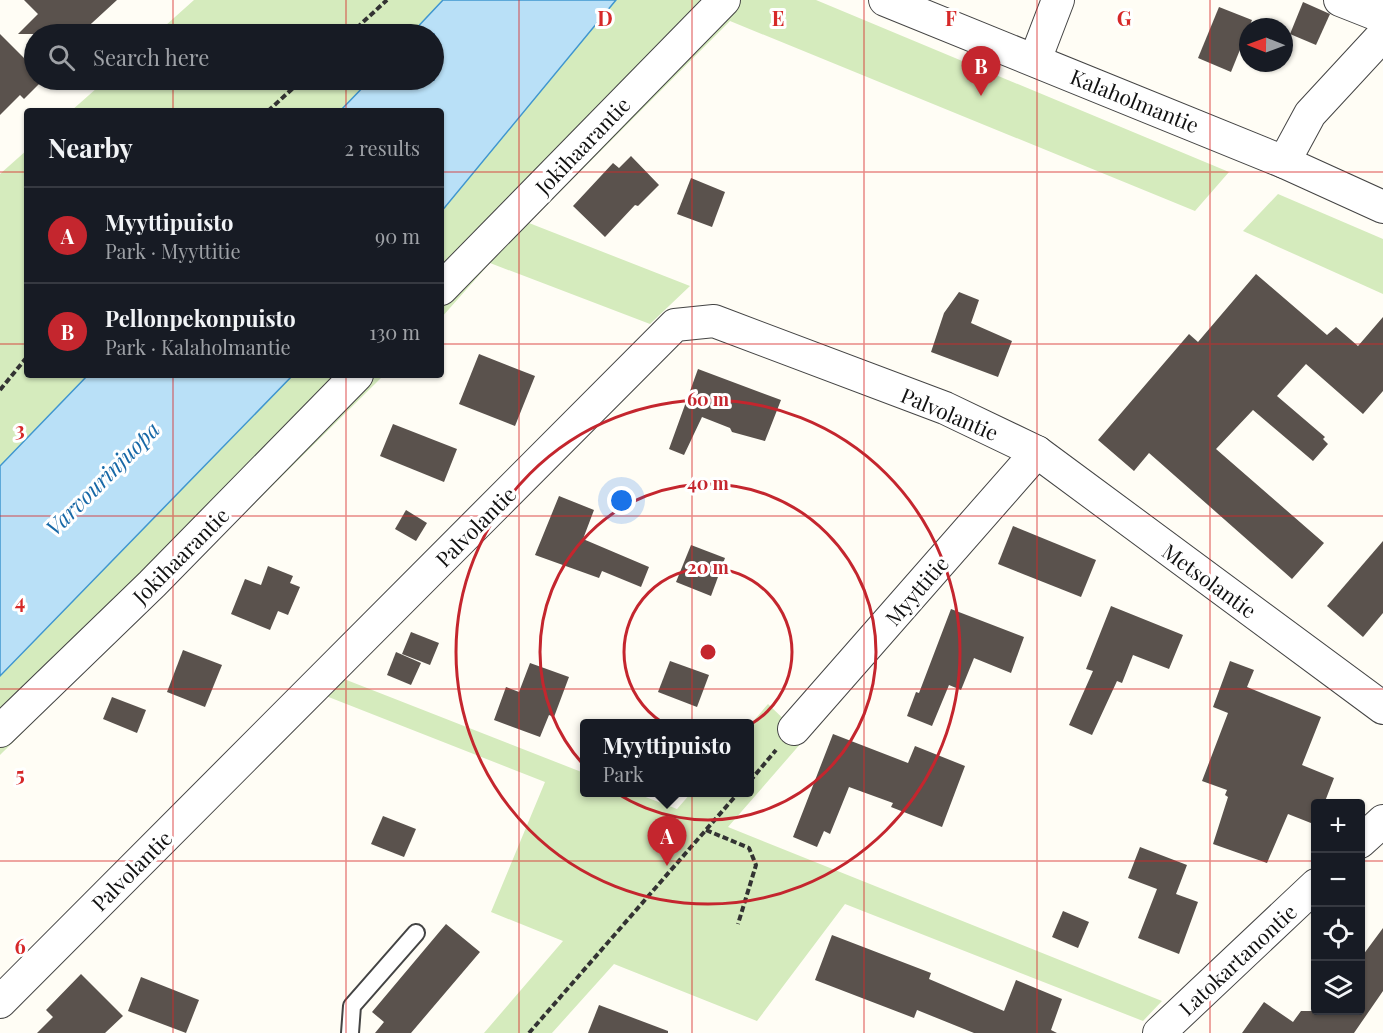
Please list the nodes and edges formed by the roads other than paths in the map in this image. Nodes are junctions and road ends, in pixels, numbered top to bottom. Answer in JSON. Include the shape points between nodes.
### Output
{"nodes":[{"id":1,"x":724,"y":0,"type":"edge"},
{"id":2,"x":885,"y":0,"type":"edge"},
{"id":3,"x":1058,"y":0,"type":"edge"},
{"id":4,"x":1340,"y":0,"type":"edge"},
{"id":5,"x":1383,"y":17,"type":"edge"},
{"id":6,"x":1383,"y":35,"type":"edge"},
{"id":7,"x":1035,"y":60,"type":"junction"},
{"id":8,"x":1284,"y":162,"type":"junction"},
{"id":9,"x":1383,"y":207,"type":"edge"},
{"id":10,"x":444,"y":286,"type":"edge"},
{"id":11,"x":354,"y":378,"type":"edge"},
{"id":12,"x":1037,"y":452,"type":"junction"},
{"id":13,"x":1383,"y":708,"type":"edge"},
{"id":14,"x":794,"y":729,"type":"road end"},
{"id":15,"x":0,"y":731,"type":"edge"},
{"id":16,"x":1383,"y":821,"type":"edge"},
{"id":17,"x":1365,"y":837,"type":"edge"},
{"id":18,"x":1311,"y":890,"type":"edge"},
{"id":19,"x":416,"y":933,"type":"dead end"},
{"id":20,"x":0,"y":1002,"type":"edge"},
{"id":21,"x":350,"y":1033,"type":"edge"},
{"id":22,"x":1159,"y":1033,"type":"edge"}],
"edges":[{"from":1,"to":10,"type":"street","name":"Jokihaarantie"},
{"from":2,"to":7,"type":"street","name":"Kalaholmantie"},
{"from":3,"to":7,"type":"street"},
{"from":4,"to":5,"type":"street"},
{"from":6,"to":8,"type":"street","via":[[1310,114]]},
{"from":7,"to":8,"type":"street","name":"Kalaholmantie"},
{"from":8,"to":9,"type":"street","name":"Kalaholmantie"},
{"from":11,"to":15,"type":"street","name":"Jokihaarantie","via":[[152,584]]},
{"from":12,"to":13,"type":"street","name":"Metsolantie"},
{"from":12,"to":14,"type":"street","name":"Myyttitie"},
{"from":12,"to":20,"type":"street","name":"Palvolantie","via":[[945,408],[714,321],[675,325]]},
{"from":16,"to":17,"type":"street"},
{"from":18,"to":22,"type":"street","name":"Latokartanontie"},
{"from":19,"to":21,"type":"lane","via":[[352,1006]]}]}
